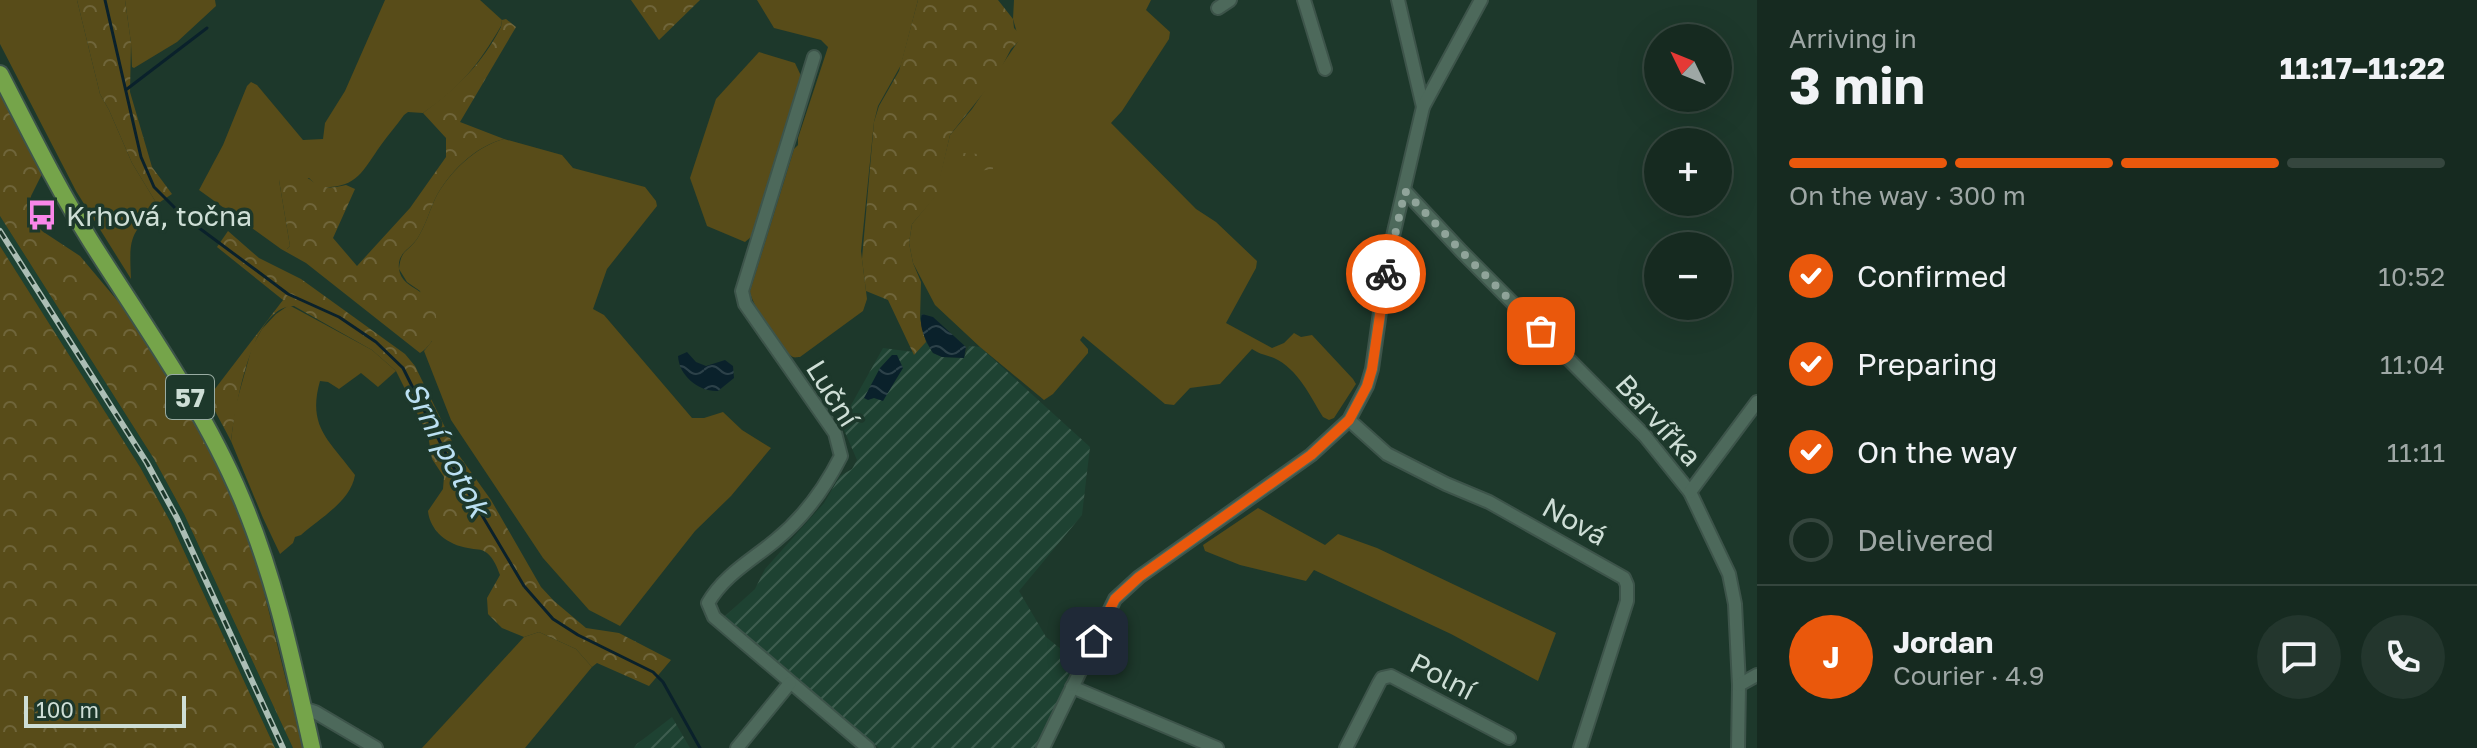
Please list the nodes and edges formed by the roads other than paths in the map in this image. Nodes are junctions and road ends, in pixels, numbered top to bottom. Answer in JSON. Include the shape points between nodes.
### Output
{"nodes":[{"id":1,"x":1230,"y":0,"type":"edge"},
{"id":2,"x":1304,"y":0,"type":"edge"},
{"id":3,"x":1398,"y":0,"type":"edge"},
{"id":4,"x":1481,"y":0,"type":"edge"},
{"id":5,"x":1218,"y":8,"type":"dead end"},
{"id":6,"x":814,"y":57,"type":"dead end"},
{"id":7,"x":1325,"y":69,"type":"dead end"},
{"id":8,"x":0,"y":74,"type":"edge"},
{"id":9,"x":1423,"y":107,"type":"junction"},
{"id":10,"x":1405,"y":191,"type":"junction"},
{"id":11,"x":1757,"y":402,"type":"edge"},
{"id":12,"x":1349,"y":420,"type":"junction"},
{"id":13,"x":1690,"y":492,"type":"junction"},
{"id":14,"x":1757,"y":675,"type":"edge"},
{"id":15,"x":790,"y":683,"type":"junction"},
{"id":16,"x":1739,"y":685,"type":"junction"},
{"id":17,"x":1072,"y":687,"type":"junction"},
{"id":18,"x":303,"y":708,"type":"junction"},
{"id":19,"x":1509,"y":738,"type":"dead end"},
{"id":20,"x":312,"y":748,"type":"edge"},
{"id":21,"x":376,"y":748,"type":"edge"},
{"id":22,"x":737,"y":748,"type":"edge"},
{"id":23,"x":868,"y":748,"type":"edge"},
{"id":24,"x":1043,"y":748,"type":"edge"},
{"id":25,"x":1217,"y":748,"type":"edge"},
{"id":26,"x":1346,"y":748,"type":"edge"},
{"id":27,"x":1580,"y":748,"type":"edge"},
{"id":28,"x":1738,"y":748,"type":"edge"}],
"edges":[{"from":1,"to":5,"type":"street"},
{"from":2,"to":7,"type":"street"},
{"from":3,"to":9,"type":"street"},
{"from":4,"to":9,"type":"street"},
{"from":6,"to":15,"type":"street","name":"Luční","via":[[742,291],[745,304],[835,433],[841,456],[803,515],[717,587],[708,603],[714,617]]},
{"from":8,"to":18,"type":"main road","number":"57","via":[[67,200],[211,433],[241,495],[265,557]]},
{"from":9,"to":10,"type":"street"},
{"from":10,"to":12,"type":"street","via":[[1387,262],[1372,369]]},
{"from":10,"to":13,"type":"street","name":"Barvířka","via":[[1636,426]]},
{"from":11,"to":13,"type":"street"},
{"from":12,"to":17,"type":"street","via":[[1311,455],[1115,599]]},
{"from":12,"to":27,"type":"street","name":"Nová","via":[[1387,454],[1489,502],[1624,578],[1627,601]]},
{"from":13,"to":16,"type":"street","name":"Barvířka","via":[[1729,574]]},
{"from":14,"to":16,"type":"street"},
{"from":15,"to":22,"type":"street"},
{"from":15,"to":23,"type":"street","name":"Luční"},
{"from":16,"to":28,"type":"street","name":"Barvířka"},
{"from":17,"to":24,"type":"street"},
{"from":17,"to":25,"type":"street"},
{"from":18,"to":20,"type":"main road","number":"57"},
{"from":18,"to":21,"type":"street"},
{"from":19,"to":26,"type":"street","name":"Polní","via":[[1391,676],[1382,678]]}]}
